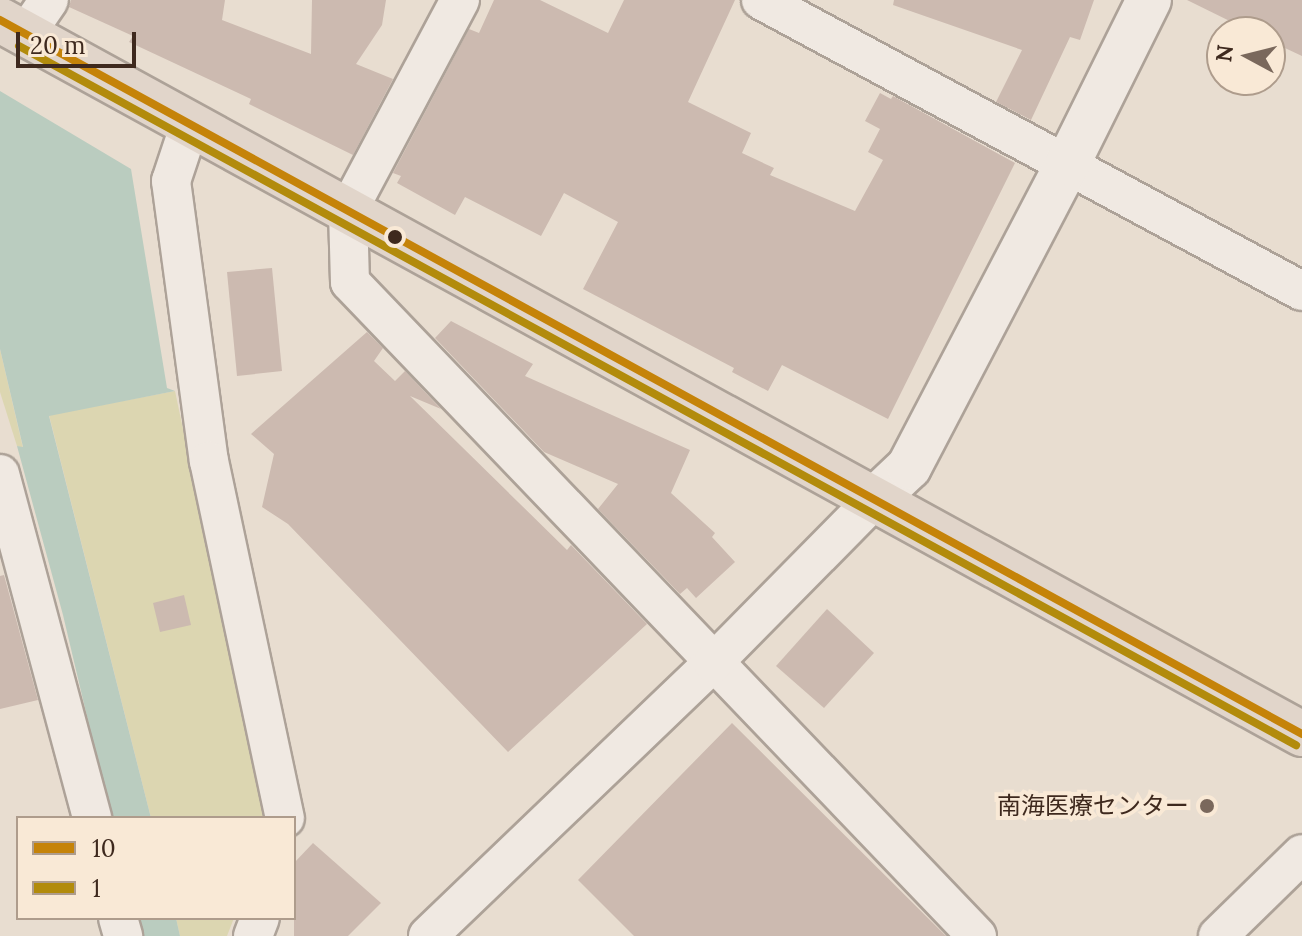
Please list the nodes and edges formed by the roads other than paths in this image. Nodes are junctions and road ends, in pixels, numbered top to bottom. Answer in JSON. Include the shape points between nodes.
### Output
{"nodes":[{"id":1,"x":460,"y":0,"type":"edge"},
{"id":2,"x":761,"y":0,"type":"edge"},
{"id":3,"x":1149,"y":0,"type":"edge"},
{"id":4,"x":25,"y":18,"type":"edge"},
{"id":5,"x":190,"y":124,"type":"junction"},
{"id":6,"x":1068,"y":163,"type":"junction"},
{"id":7,"x":348,"y":211,"type":"junction"},
{"id":8,"x":1302,"y":291,"type":"edge"},
{"id":9,"x":0,"y":474,"type":"edge"},
{"id":10,"x":874,"y":500,"type":"junction"},
{"id":11,"x":713,"y":663,"type":"junction"},
{"id":12,"x":1302,"y":734,"type":"edge"},
{"id":13,"x":91,"y":816,"type":"edge"},
{"id":14,"x":285,"y":816,"type":"edge"},
{"id":15,"x":1302,"y":854,"type":"edge"},
{"id":16,"x":428,"y":936,"type":"edge"},
{"id":17,"x":977,"y":936,"type":"edge"},
{"id":18,"x":1218,"y":936,"type":"edge"}],
"edges":[{"from":1,"to":7,"type":"street"},
{"from":2,"to":6,"type":"street"},
{"from":3,"to":6,"type":"street"},
{"from":4,"to":5,"type":"highway"},
{"from":5,"to":7,"type":"highway"},
{"from":5,"to":14,"type":"street","via":[[171,181],[207,445]]},
{"from":6,"to":8,"type":"street"},
{"from":6,"to":10,"type":"street","via":[[909,467]]},
{"from":7,"to":10,"type":"highway"},
{"from":7,"to":11,"type":"street","via":[[350,282]]},
{"from":9,"to":13,"type":"street"},
{"from":10,"to":11,"type":"street"},
{"from":10,"to":12,"type":"highway"},
{"from":11,"to":16,"type":"street"},
{"from":11,"to":17,"type":"street"},
{"from":15,"to":18,"type":"street"}]}
